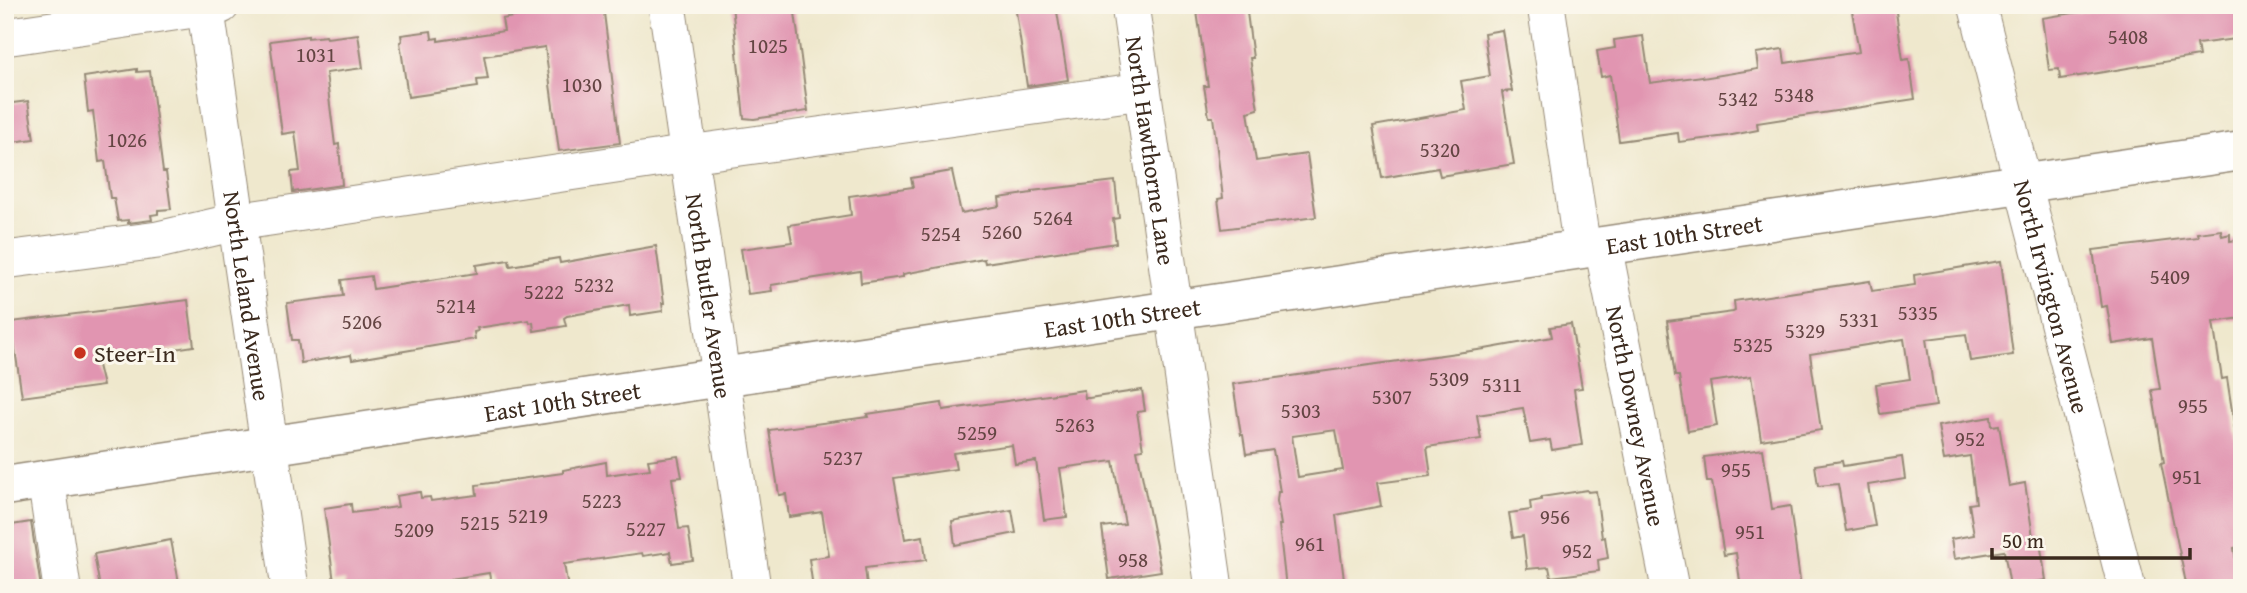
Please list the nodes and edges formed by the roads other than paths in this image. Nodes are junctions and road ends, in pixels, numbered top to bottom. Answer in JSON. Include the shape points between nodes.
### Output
{"nodes":[{"id":1,"x":667,"y":5,"type":"edge"},
{"id":2,"x":1130,"y":5,"type":"edge"},
{"id":3,"x":1546,"y":5,"type":"edge"},
{"id":4,"x":1977,"y":5,"type":"edge"},
{"id":5,"x":211,"y":6,"type":"edge"},
{"id":6,"x":5,"y":37,"type":"edge"},
{"id":7,"x":1142,"y":91,"type":"junction"},
{"id":8,"x":2242,"y":151,"type":"edge"},
{"id":9,"x":689,"y":153,"type":"junction"},
{"id":10,"x":2024,"y":183,"type":"junction"},
{"id":11,"x":236,"y":222,"type":"junction"},
{"id":12,"x":1592,"y":247,"type":"junction"},
{"id":13,"x":5,"y":260,"type":"edge"},
{"id":14,"x":1173,"y":310,"type":"junction"},
{"id":15,"x":721,"y":377,"type":"junction"},
{"id":16,"x":269,"y":445,"type":"junction"},
{"id":17,"x":46,"y":479,"type":"junction"},
{"id":18,"x":5,"y":486,"type":"edge"},
{"id":19,"x":62,"y":588,"type":"edge"},
{"id":20,"x":290,"y":588,"type":"edge"},
{"id":21,"x":752,"y":588,"type":"edge"},
{"id":22,"x":1214,"y":588,"type":"edge"},
{"id":23,"x":1670,"y":588,"type":"edge"},
{"id":24,"x":2127,"y":588,"type":"edge"}],
"edges":[{"from":1,"to":9,"type":"street","name":"North Butler Avenue"},
{"from":2,"to":7,"type":"street","name":"North Hawthorne Lane"},
{"from":3,"to":12,"type":"street","name":"North Downey Avenue"},
{"from":4,"to":10,"type":"street","name":"North Irvington Avenue"},
{"from":5,"to":6,"type":"street"},
{"from":5,"to":11,"type":"street","name":"North Leland Avenue"},
{"from":7,"to":9,"type":"street"},
{"from":7,"to":14,"type":"street","name":"North Hawthorne Lane"},
{"from":8,"to":10,"type":"main road","name":"East 10th Street"},
{"from":9,"to":11,"type":"street"},
{"from":9,"to":15,"type":"street","name":"North Butler Avenue"},
{"from":10,"to":12,"type":"main road","name":"East 10th Street"},
{"from":10,"to":24,"type":"street","name":"North Irvington Avenue"},
{"from":11,"to":13,"type":"street","via":[[158,240]]},
{"from":11,"to":16,"type":"street","name":"North Leland Avenue"},
{"from":12,"to":14,"type":"main road","name":"East 10th Street"},
{"from":12,"to":23,"type":"street","name":"North Downey Avenue"},
{"from":14,"to":15,"type":"main road","name":"East 10th Street"},
{"from":14,"to":22,"type":"street","name":"North Hawthorne Lane"},
{"from":15,"to":16,"type":"main road","name":"East 10th Street"},
{"from":15,"to":21,"type":"street","name":"North Butler Avenue"},
{"from":16,"to":17,"type":"main road","name":"East 10th Street"},
{"from":16,"to":20,"type":"street","name":"North Leland Avenue"},
{"from":17,"to":18,"type":"main road","name":"East 10th Street"},
{"from":17,"to":19,"type":"street"}]}
